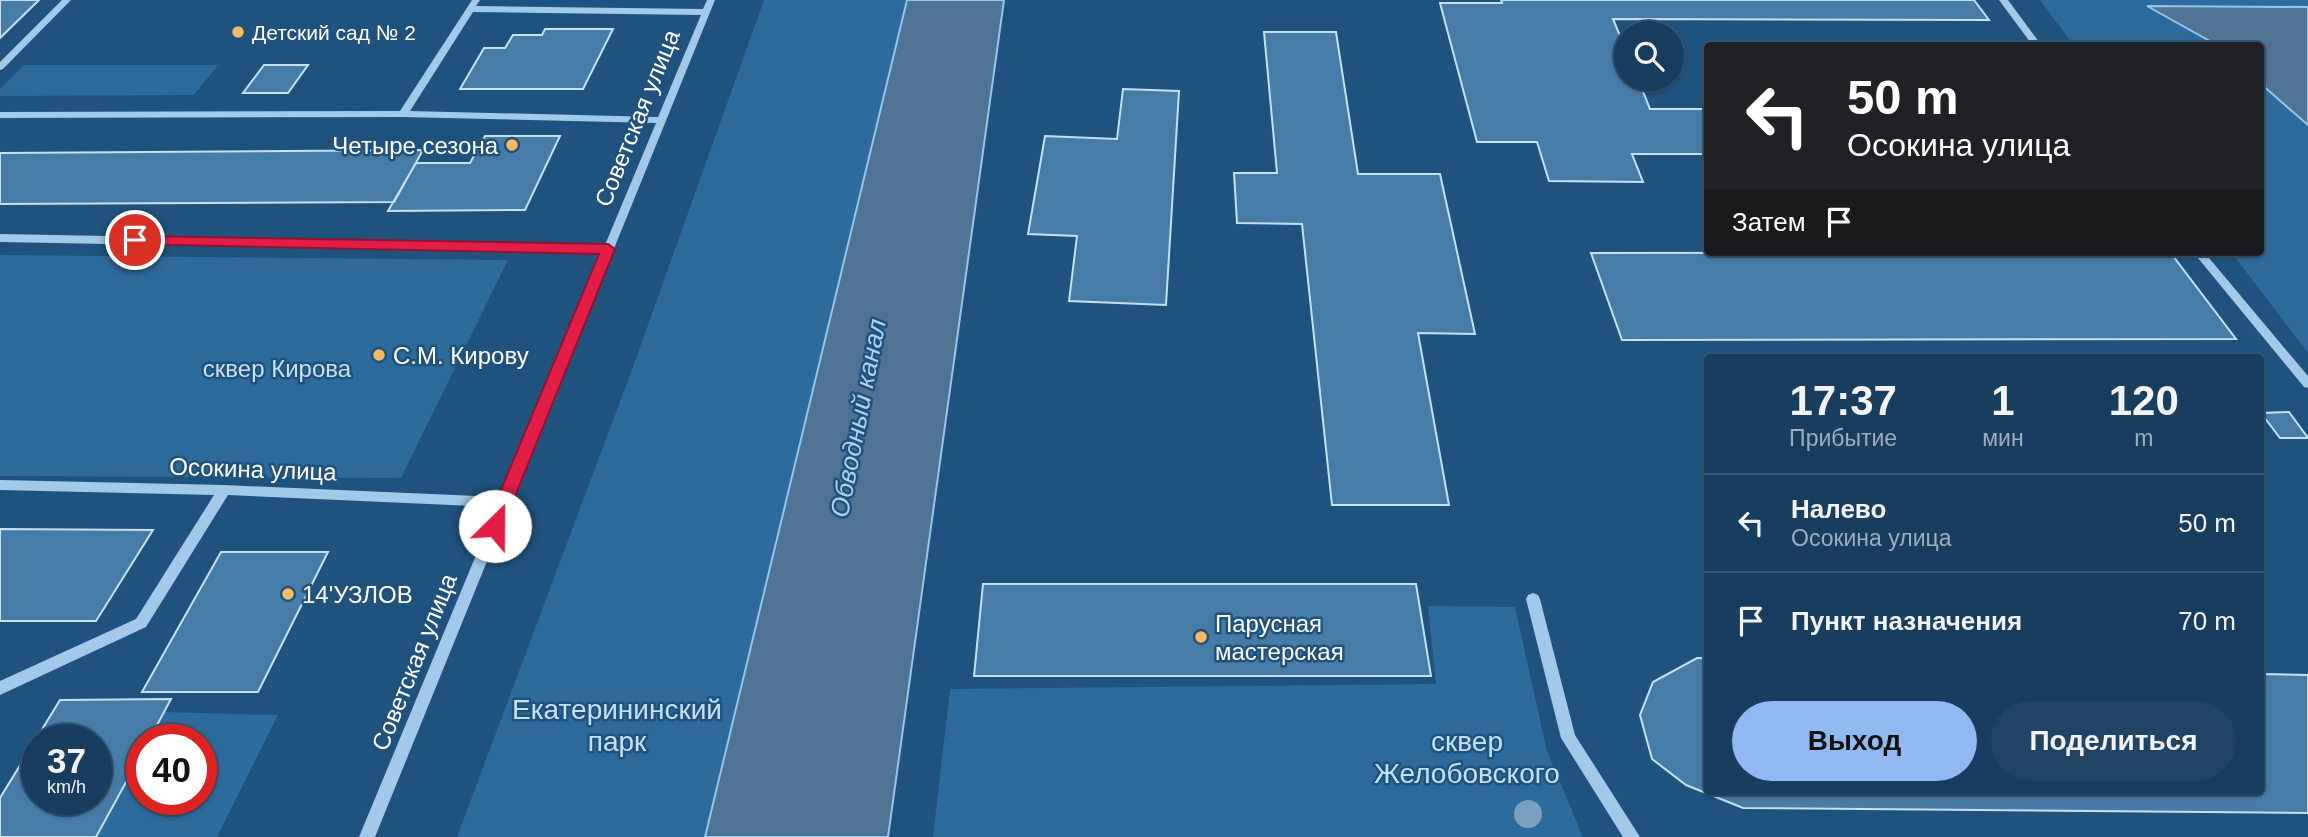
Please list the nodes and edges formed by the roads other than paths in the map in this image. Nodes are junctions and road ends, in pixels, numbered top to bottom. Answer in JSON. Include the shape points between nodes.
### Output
{"nodes":[{"id":1,"x":67,"y":0,"type":"edge"},
{"id":2,"x":2003,"y":0,"type":"edge"},
{"id":3,"x":473,"y":4,"type":"edge"},
{"id":4,"x":708,"y":6,"type":"edge"},
{"id":5,"x":2035,"y":42,"type":"edge"},
{"id":6,"x":0,"y":67,"type":"edge"},
{"id":7,"x":403,"y":114,"type":"junction"},
{"id":8,"x":0,"y":115,"type":"edge"},
{"id":9,"x":661,"y":120,"type":"junction"},
{"id":10,"x":0,"y":238,"type":"edge"},
{"id":11,"x":608,"y":249,"type":"junction"},
{"id":12,"x":2201,"y":256,"type":"edge"},
{"id":13,"x":2308,"y":384,"type":"edge"},
{"id":14,"x":0,"y":485,"type":"edge"},
{"id":15,"x":224,"y":490,"type":"junction"},
{"id":16,"x":504,"y":502,"type":"junction"},
{"id":17,"x":1534,"y":599,"type":"dead end"},
{"id":18,"x":0,"y":689,"type":"edge"},
{"id":19,"x":366,"y":837,"type":"edge"},
{"id":20,"x":1632,"y":837,"type":"edge"}],
"edges":[{"from":1,"to":6,"type":"street"},
{"from":2,"to":5,"type":"street"},
{"from":3,"to":4,"type":"street"},
{"from":3,"to":7,"type":"lane"},
{"from":4,"to":9,"type":"street","name":"Советская улица"},
{"from":7,"to":8,"type":"lane"},
{"from":7,"to":9,"type":"lane"},
{"from":9,"to":11,"type":"street","name":"Советская улица"},
{"from":10,"to":11,"type":"street"},
{"from":11,"to":16,"type":"street","name":"Советская улица"},
{"from":12,"to":13,"type":"street"},
{"from":14,"to":15,"type":"street","name":"Осокина улица"},
{"from":15,"to":16,"type":"street","name":"Осокина улица"},
{"from":15,"to":18,"type":"street","via":[[141,623]]},
{"from":16,"to":19,"type":"street","name":"Советская улица"},
{"from":17,"to":20,"type":"lane","via":[[1568,738]]}]}
